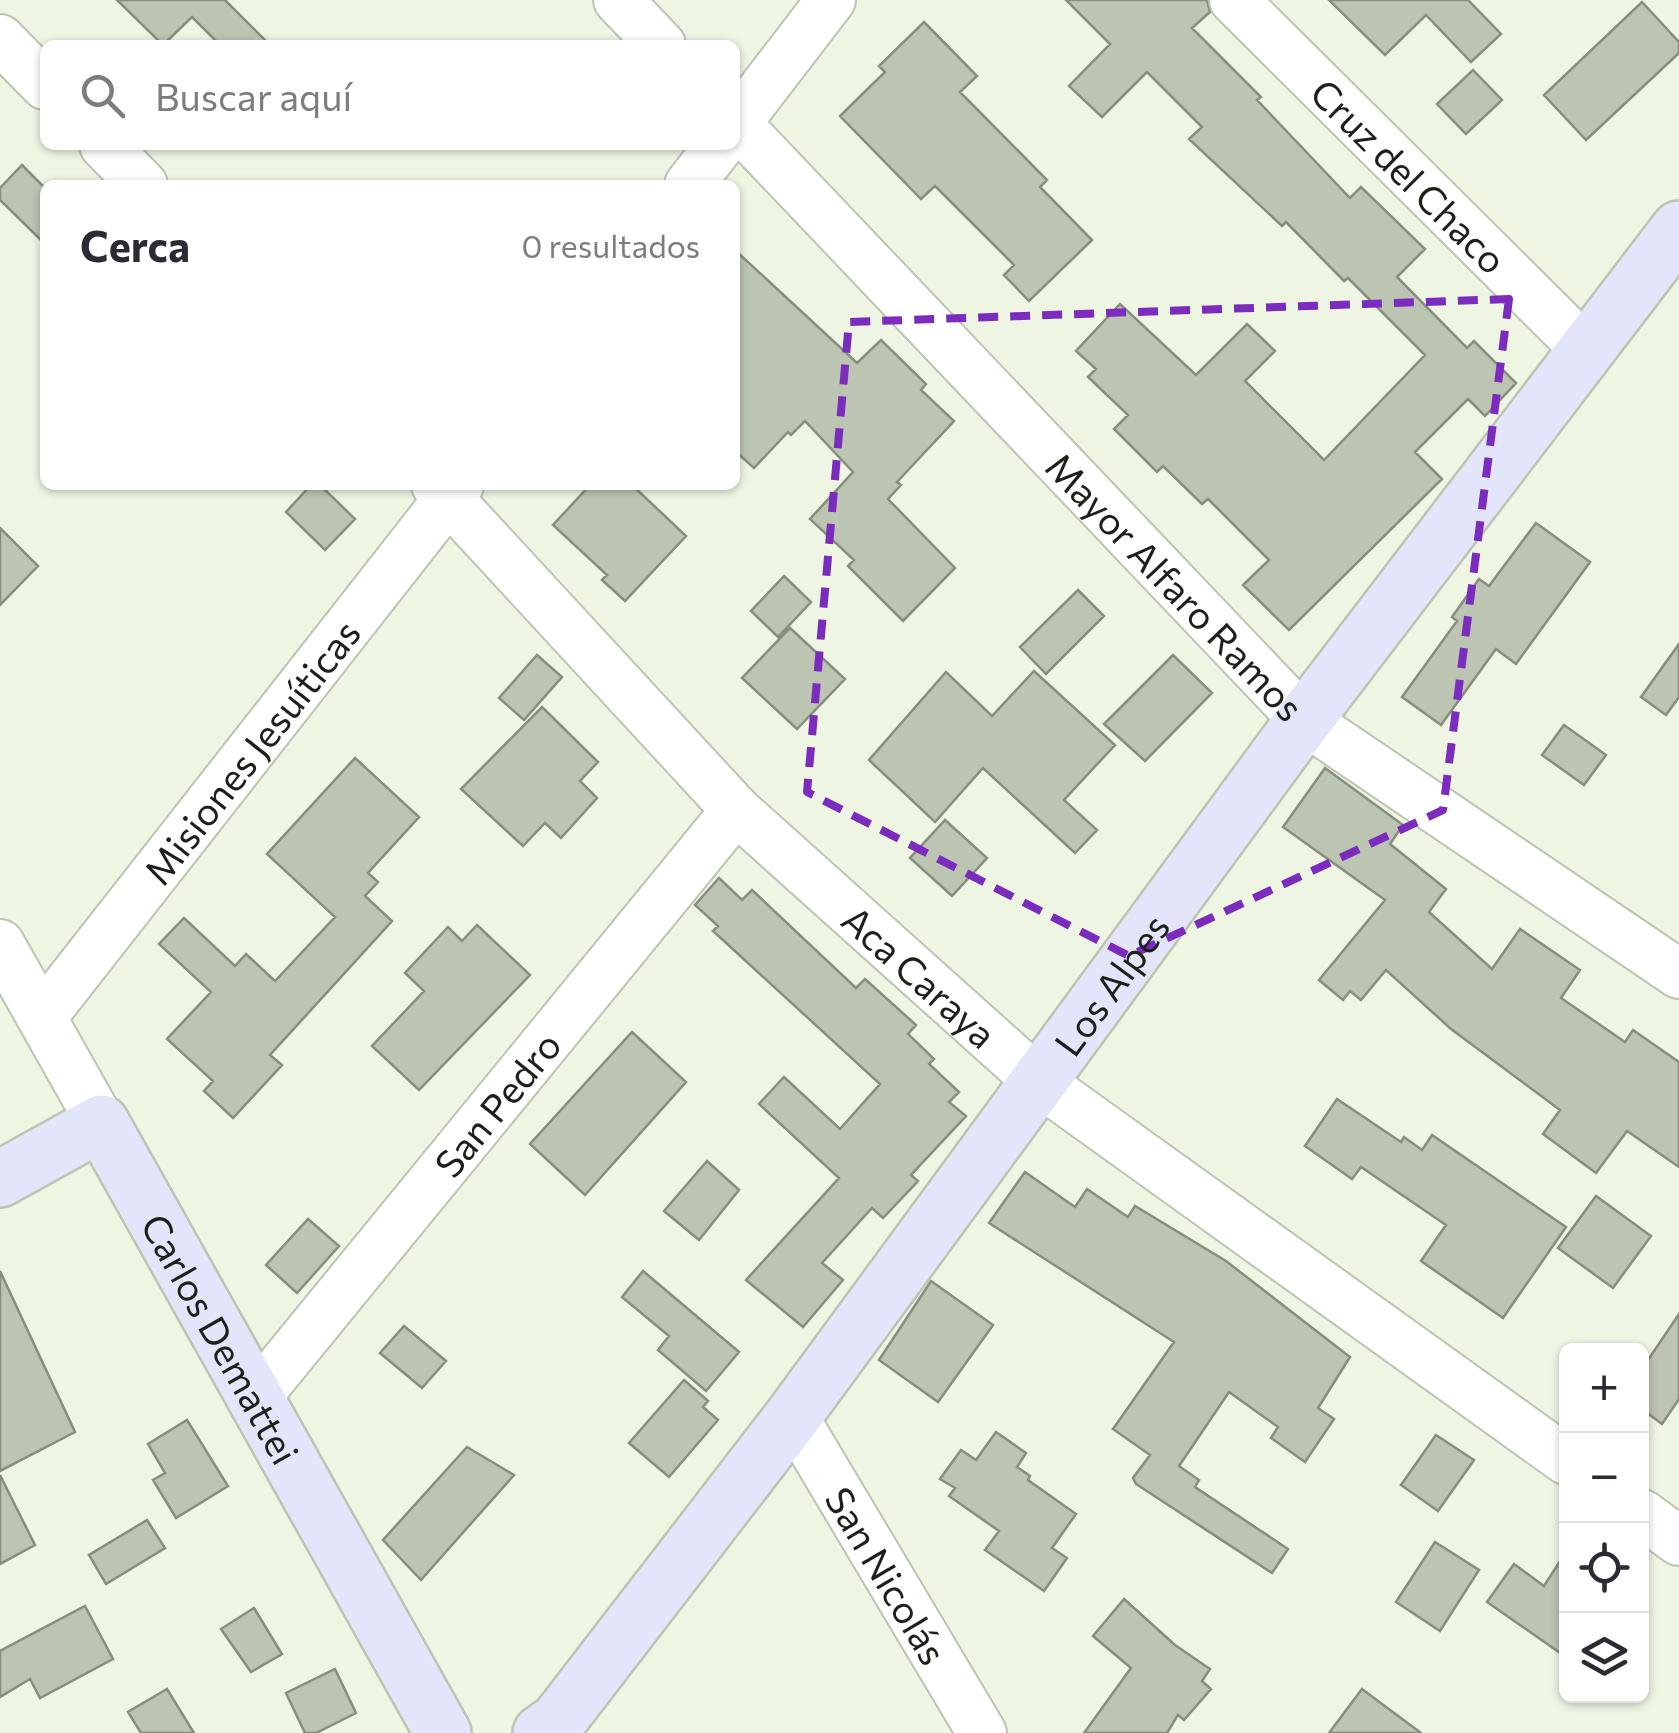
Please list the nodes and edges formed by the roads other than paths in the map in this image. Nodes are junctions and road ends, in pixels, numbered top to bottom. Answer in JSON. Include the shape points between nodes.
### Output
{"nodes":[{"id":1,"x":618,"y":0,"type":"edge"},
{"id":2,"x":831,"y":0,"type":"edge"},
{"id":3,"x":1234,"y":0,"type":"edge"},
{"id":4,"x":0,"y":39,"type":"edge"},
{"id":5,"x":656,"y":40,"type":"edge"},
{"id":6,"x":40,"y":80,"type":"edge"},
{"id":7,"x":740,"y":118,"type":"edge"},
{"id":8,"x":740,"y":129,"type":"edge"},
{"id":9,"x":109,"y":150,"type":"edge"},
{"id":10,"x":716,"y":150,"type":"edge"},
{"id":11,"x":138,"y":180,"type":"edge"},
{"id":12,"x":693,"y":180,"type":"edge"},
{"id":13,"x":1679,"y":229,"type":"edge"},
{"id":14,"x":1586,"y":350,"type":"junction"},
{"id":15,"x":447,"y":490,"type":"edge"},
{"id":16,"x":449,"y":490,"type":"edge"},
{"id":17,"x":1304,"y":720,"type":"junction"},
{"id":18,"x":736,"y":810,"type":"junction"},
{"id":19,"x":0,"y":944,"type":"edge"},
{"id":20,"x":1679,"y":974,"type":"edge"},
{"id":21,"x":42,"y":1017,"type":"junction"},
{"id":22,"x":1038,"y":1080,"type":"junction"},
{"id":23,"x":102,"y":1123,"type":"junction"},
{"id":24,"x":0,"y":1178,"type":"edge"},
{"id":25,"x":257,"y":1396,"type":"junction"},
{"id":26,"x":793,"y":1416,"type":"junction"},
{"id":27,"x":1559,"y":1455,"type":"edge"},
{"id":28,"x":1649,"y":1519,"type":"edge"},
{"id":29,"x":1679,"y":1541,"type":"edge"},
{"id":30,"x":982,"y":1732,"type":"edge"},
{"id":31,"x":444,"y":1733,"type":"edge"},
{"id":32,"x":541,"y":1733,"type":"edge"}],
"edges":[{"from":1,"to":5,"type":"street"},
{"from":2,"to":7,"type":"street"},
{"from":3,"to":14,"type":"street","name":"Cruz del Chaco"},
{"from":4,"to":6,"type":"street"},
{"from":8,"to":17,"type":"street","name":"Mayor Alfaro Ramos"},
{"from":9,"to":11,"type":"street"},
{"from":10,"to":12,"type":"street"},
{"from":13,"to":14,"type":"street","name":"Los Alpes"},
{"from":14,"to":17,"type":"street","name":"Los Alpes"},
{"from":15,"to":21,"type":"street","name":"Misiones Jesuíticas"},
{"from":16,"to":18,"type":"street","name":"Aca Caraya"},
{"from":17,"to":20,"type":"street","name":"Mayor Alfaro Ramos"},
{"from":17,"to":22,"type":"street","name":"Los Alpes"},
{"from":18,"to":22,"type":"street","name":"Aca Caraya"},
{"from":18,"to":25,"type":"street","name":"San Pedro"},
{"from":19,"to":21,"type":"street","name":"Carlos Demattei"},
{"from":21,"to":23,"type":"street","name":"Carlos Demattei"},
{"from":22,"to":26,"type":"street","name":"Los Alpes"},
{"from":22,"to":27,"type":"street","name":"Aca Caraya"},
{"from":23,"to":24,"type":"street"},
{"from":23,"to":25,"type":"street","name":"Carlos Demattei"},
{"from":25,"to":31,"type":"street","name":"Carlos Demattei"},
{"from":26,"to":30,"type":"street","name":"San Nicolás"},
{"from":26,"to":32,"type":"street","name":"Los Alpes","via":[[558,1721]]},
{"from":28,"to":29,"type":"street"}]}
